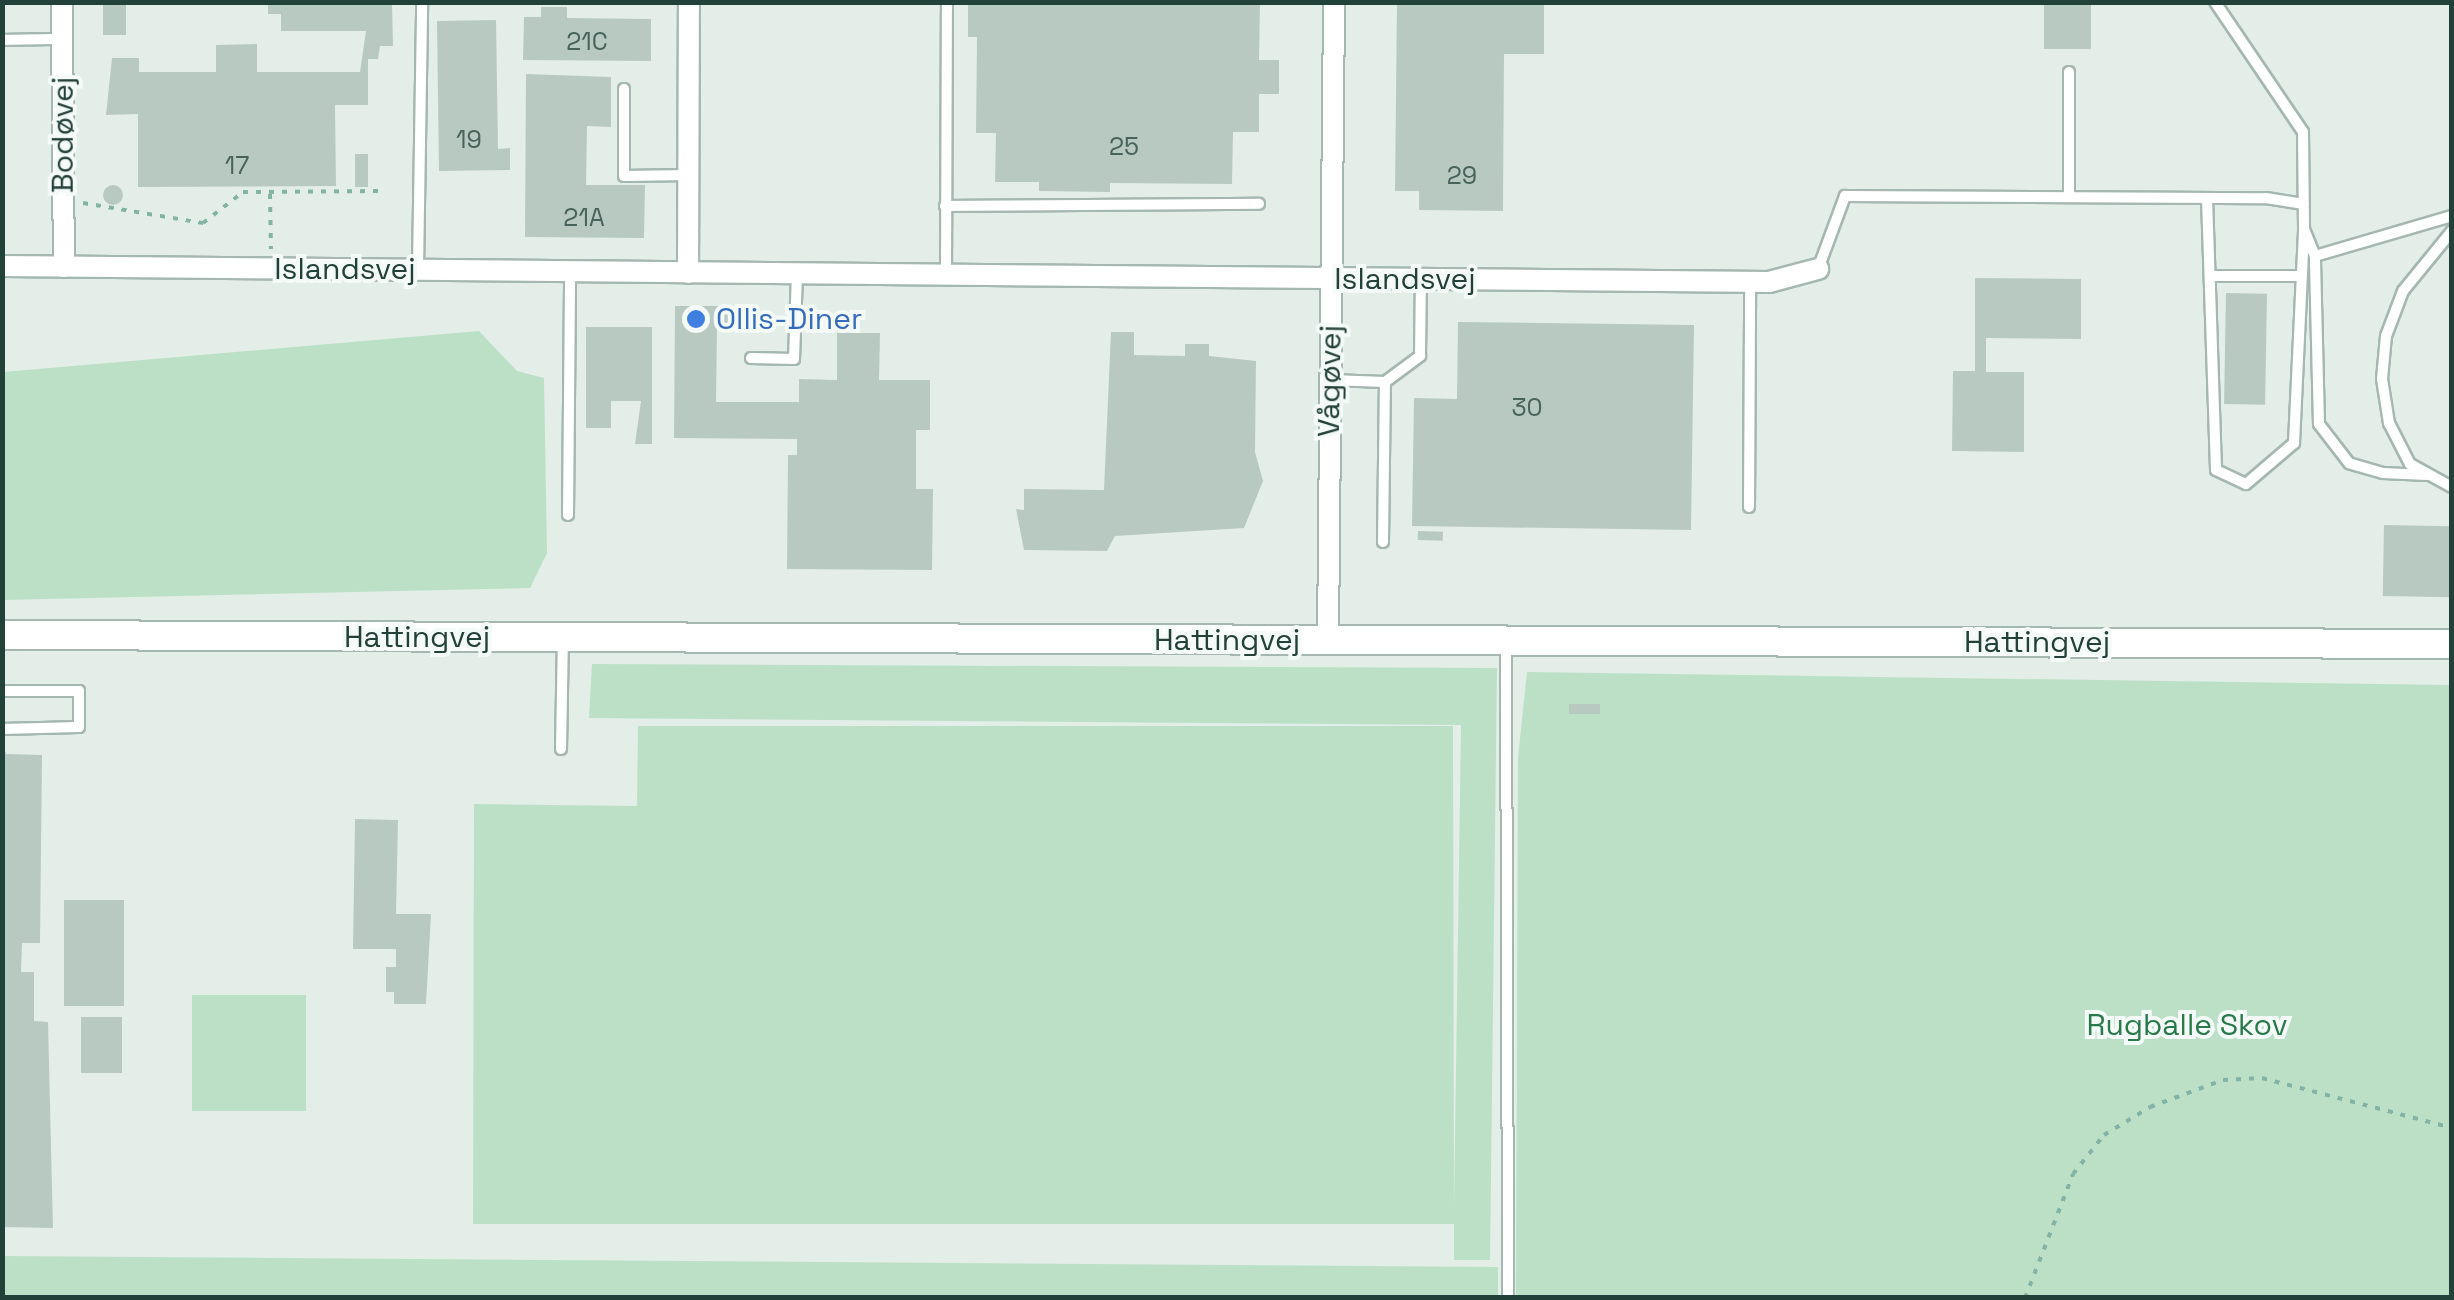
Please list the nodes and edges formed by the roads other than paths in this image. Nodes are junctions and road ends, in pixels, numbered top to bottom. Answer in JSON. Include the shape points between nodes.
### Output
{"nodes":[{"id":1,"x":62,"y":2,"type":"edge"},
{"id":2,"x":422,"y":2,"type":"edge"},
{"id":3,"x":689,"y":2,"type":"edge"},
{"id":4,"x":947,"y":2,"type":"edge"},
{"id":5,"x":1334,"y":2,"type":"edge"},
{"id":6,"x":2215,"y":2,"type":"edge"},
{"id":7,"x":62,"y":39,"type":"junction"},
{"id":8,"x":2,"y":40,"type":"edge"},
{"id":9,"x":2069,"y":72,"type":"dead end"},
{"id":10,"x":624,"y":89,"type":"dead end"},
{"id":11,"x":689,"y":175,"type":"junction"},
{"id":12,"x":2069,"y":196,"type":"junction"},
{"id":13,"x":2207,"y":198,"type":"junction"},
{"id":14,"x":1259,"y":204,"type":"dead end"},
{"id":15,"x":2304,"y":204,"type":"junction"},
{"id":16,"x":945,"y":206,"type":"junction"},
{"id":17,"x":2452,"y":216,"type":"edge"},
{"id":18,"x":2304,"y":229,"type":"junction"},
{"id":19,"x":2452,"y":231,"type":"edge"},
{"id":20,"x":2315,"y":256,"type":"junction"},
{"id":21,"x":2,"y":266,"type":"edge"},
{"id":22,"x":64,"y":267,"type":"junction"},
{"id":23,"x":1818,"y":268,"type":"joint"},
{"id":24,"x":418,"y":269,"type":"junction"},
{"id":25,"x":570,"y":271,"type":"junction"},
{"id":26,"x":688,"y":273,"type":"junction"},
{"id":27,"x":797,"y":274,"type":"junction"},
{"id":28,"x":946,"y":275,"type":"junction"},
{"id":29,"x":2210,"y":276,"type":"junction"},
{"id":30,"x":2300,"y":276,"type":"junction"},
{"id":31,"x":1332,"y":278,"type":"junction"},
{"id":32,"x":1421,"y":279,"type":"junction"},
{"id":33,"x":1750,"y":282,"type":"junction"},
{"id":34,"x":751,"y":358,"type":"dead end"},
{"id":35,"x":1330,"y":380,"type":"junction"},
{"id":36,"x":1385,"y":382,"type":"junction"},
{"id":37,"x":2296,"y":382,"type":"junction"},
{"id":38,"x":2318,"y":382,"type":"junction"},
{"id":39,"x":2427,"y":475,"type":"junction"},
{"id":40,"x":2452,"y":487,"type":"edge"},
{"id":41,"x":1750,"y":508,"type":"dead end"},
{"id":42,"x":568,"y":514,"type":"dead end"},
{"id":43,"x":1384,"y":542,"type":"dead end"},
{"id":44,"x":2,"y":635,"type":"edge"},
{"id":45,"x":564,"y":637,"type":"junction"},
{"id":46,"x":1328,"y":640,"type":"junction"},
{"id":47,"x":1506,"y":640,"type":"junction"},
{"id":48,"x":2452,"y":644,"type":"edge"},
{"id":49,"x":2,"y":691,"type":"edge"},
{"id":50,"x":2,"y":729,"type":"edge"},
{"id":51,"x":561,"y":749,"type":"dead end"},
{"id":52,"x":1508,"y":1298,"type":"edge"}],
"edges":[{"from":1,"to":7,"type":"street","name":"Bodøvej"},
{"from":2,"to":24,"type":"lane"},
{"from":3,"to":11,"type":"street"},
{"from":4,"to":16,"type":"lane"},
{"from":5,"to":31,"type":"street","name":"Vågøvej"},
{"from":6,"to":15,"type":"lane","via":[[2302,132]]},
{"from":7,"to":8,"type":"lane"},
{"from":7,"to":22,"type":"street","name":"Bodøvej"},
{"from":9,"to":12,"type":"lane"},
{"from":10,"to":11,"type":"lane","via":[[624,176]]},
{"from":11,"to":26,"type":"street"},
{"from":12,"to":13,"type":"lane","name":"Islandsvej"},
{"from":12,"to":23,"type":"lane","name":"Islandsvej","via":[[1845,196]]},
{"from":13,"to":15,"type":"lane","name":"Islandsvej"},
{"from":13,"to":29,"type":"lane"},
{"from":14,"to":16,"type":"lane"},
{"from":15,"to":18,"type":"lane"},
{"from":16,"to":28,"type":"lane"},
{"from":17,"to":20,"type":"lane"},
{"from":18,"to":20,"type":"lane"},
{"from":18,"to":30,"type":"lane"},
{"from":19,"to":39,"type":"lane","via":[[2403,291],[2386,336],[2382,379],[2389,423],[2410,464]]},
{"from":20,"to":38,"type":"lane"},
{"from":21,"to":22,"type":"street","name":"Islandsvej"},
{"from":22,"to":24,"type":"street","name":"Islandsvej"},
{"from":23,"to":33,"type":"street","name":"Islandsvej"},
{"from":24,"to":25,"type":"street","name":"Islandsvej"},
{"from":25,"to":26,"type":"street","name":"Islandsvej"},
{"from":25,"to":42,"type":"lane"},
{"from":26,"to":27,"type":"street","name":"Islandsvej"},
{"from":27,"to":28,"type":"street","name":"Islandsvej"},
{"from":27,"to":34,"type":"lane","via":[[794,359]]},
{"from":28,"to":31,"type":"street","name":"Islandsvej"},
{"from":29,"to":30,"type":"lane"},
{"from":29,"to":37,"type":"lane","via":[[2216,470],[2246,484],[2294,443]]},
{"from":30,"to":37,"type":"lane"},
{"from":31,"to":32,"type":"street","name":"Islandsvej"},
{"from":31,"to":35,"type":"street","name":"Vågøvej"},
{"from":32,"to":33,"type":"street","name":"Islandsvej"},
{"from":32,"to":36,"type":"lane","via":[[1420,356]]},
{"from":33,"to":41,"type":"lane"},
{"from":35,"to":36,"type":"lane"},
{"from":35,"to":46,"type":"street","name":"Vågøvej"},
{"from":36,"to":43,"type":"lane"},
{"from":37,"to":38,"type":"lane"},
{"from":38,"to":39,"type":"lane","via":[[2319,424],[2350,463],[2383,474]]},
{"from":39,"to":40,"type":"lane"},
{"from":44,"to":45,"type":"street","name":"Hattingvej"},
{"from":45,"to":46,"type":"street","name":"Hattingvej"},
{"from":45,"to":51,"type":"lane"},
{"from":46,"to":47,"type":"street","name":"Hattingvej"},
{"from":47,"to":48,"type":"street","name":"Hattingvej"},
{"from":47,"to":52,"type":"lane"},
{"from":49,"to":50,"type":"lane","via":[[79,691],[79,727]]}]}
